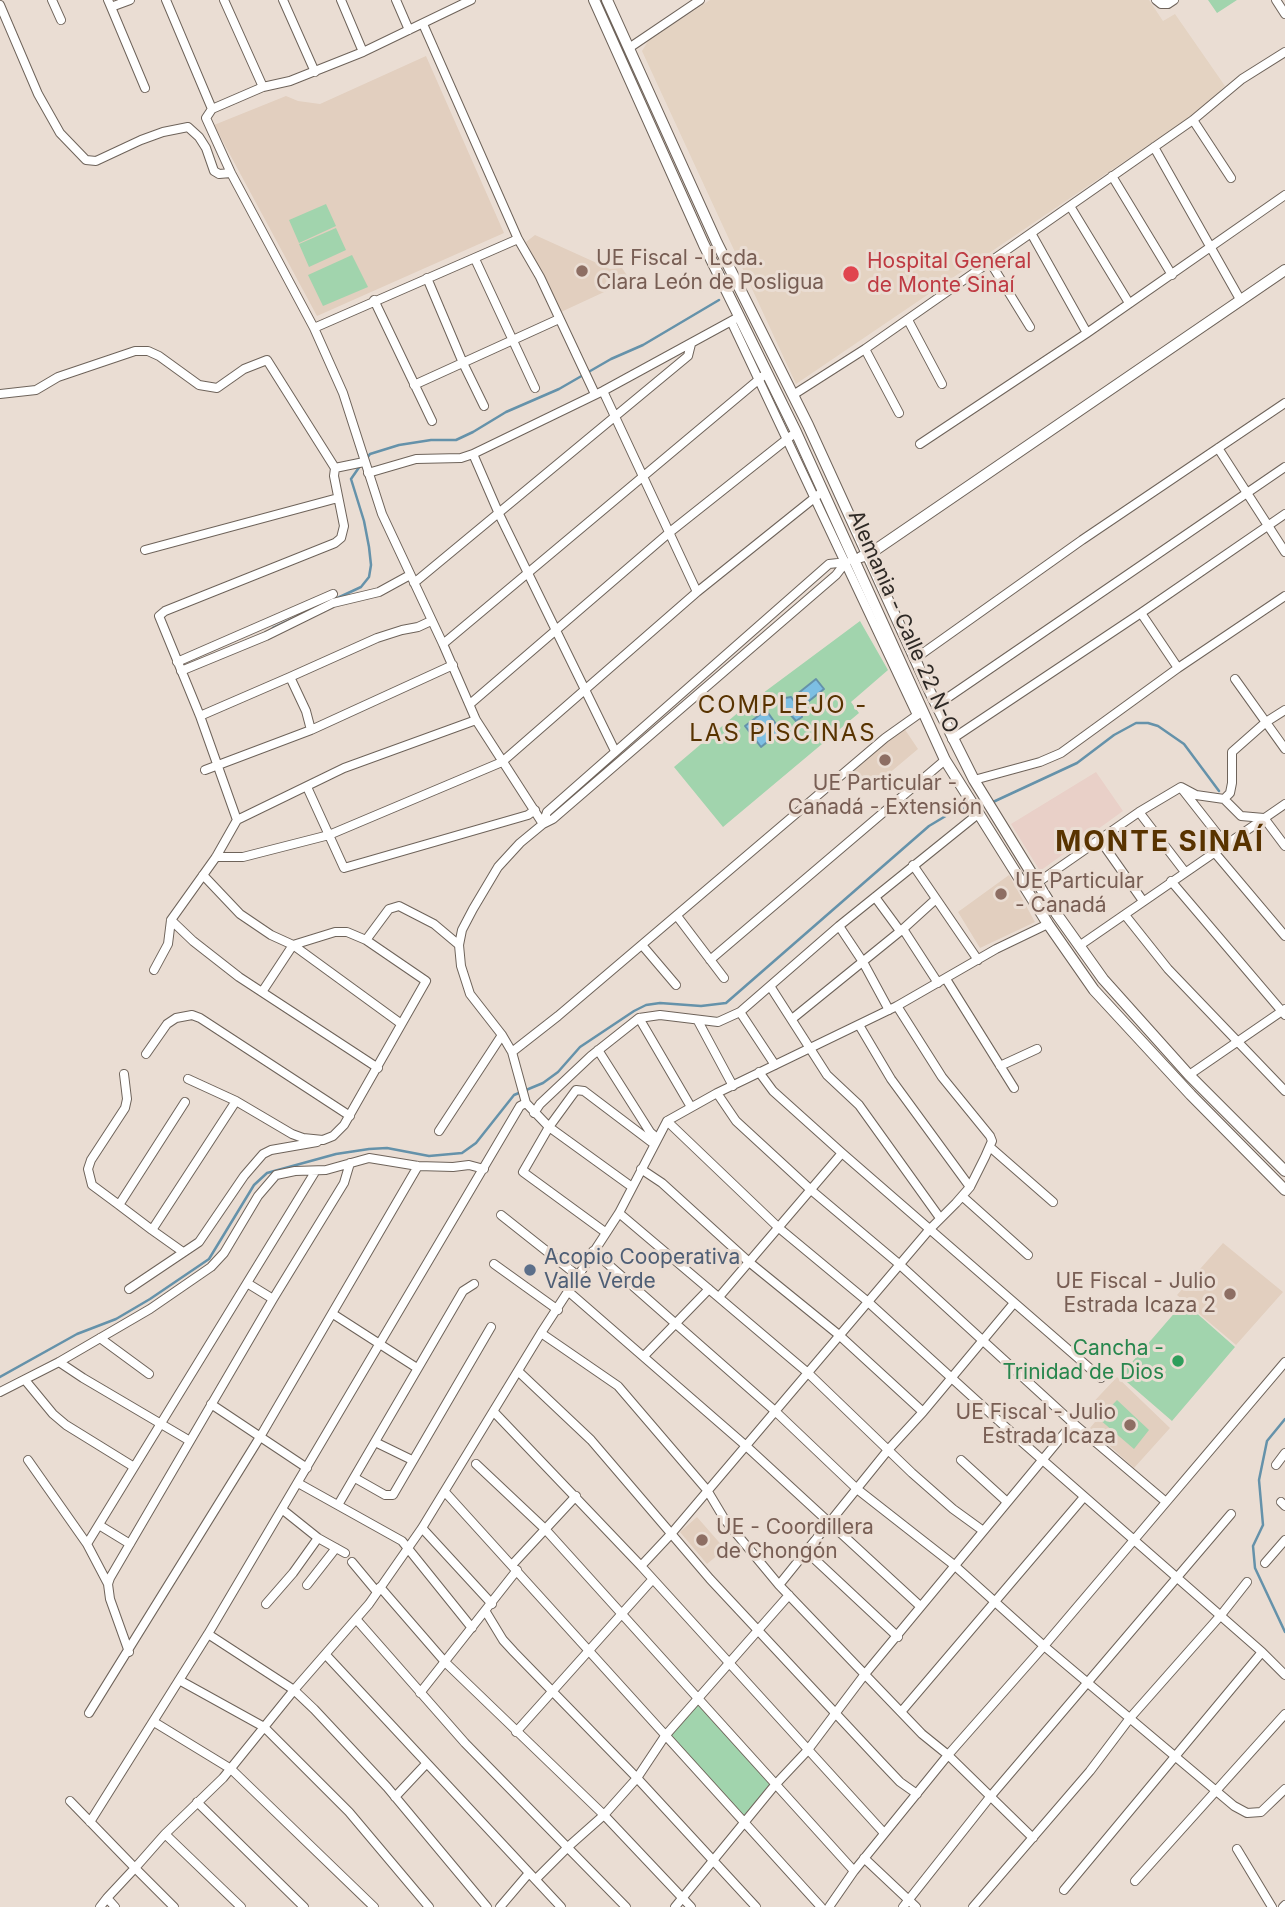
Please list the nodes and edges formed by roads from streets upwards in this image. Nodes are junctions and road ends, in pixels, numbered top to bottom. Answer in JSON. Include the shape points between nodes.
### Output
{"nodes":[{"id":1,"x":52,"y":0,"type":"edge"},
{"id":2,"x":130,"y":0,"type":"edge"},
{"id":3,"x":166,"y":0,"type":"edge"},
{"id":4,"x":224,"y":0,"type":"edge"},
{"id":5,"x":283,"y":0,"type":"edge"},
{"id":6,"x":341,"y":0,"type":"edge"},
{"id":7,"x":396,"y":0,"type":"edge"},
{"id":8,"x":471,"y":0,"type":"edge"},
{"id":9,"x":594,"y":0,"type":"edge"},
{"id":10,"x":607,"y":0,"type":"edge"},
{"id":11,"x":700,"y":0,"type":"edge"},
{"id":12,"x":1156,"y":0,"type":"edge"},
{"id":13,"x":1174,"y":0,"type":"edge"},
{"id":14,"x":1276,"y":0,"type":"edge"},
{"id":15,"x":109,"y":3,"type":"edge"},
{"id":16,"x":456,"y":3,"type":"edge"},
{"id":17,"x":0,"y":5,"type":"edge"},
{"id":18,"x":1285,"y":15,"type":"edge"},
{"id":19,"x":61,"y":20,"type":"dead end"},
{"id":20,"x":423,"y":24,"type":"junction"},
{"id":21,"x":409,"y":30,"type":"junction"},
{"id":22,"x":628,"y":48,"type":"junction"},
{"id":23,"x":363,"y":52,"type":"junction"},
{"id":24,"x":1285,"y":52,"type":"edge"},
{"id":25,"x":315,"y":72,"type":"junction"},
{"id":26,"x":263,"y":87,"type":"junction"},
{"id":27,"x":145,"y":88,"type":"dead end"},
{"id":28,"x":212,"y":109,"type":"junction"},
{"id":29,"x":1193,"y":120,"type":"junction"},
{"id":30,"x":1154,"y":147,"type":"junction"},
{"id":31,"x":231,"y":173,"type":"junction"},
{"id":32,"x":1112,"y":176,"type":"junction"},
{"id":33,"x":1231,"y":178,"type":"dead end"},
{"id":34,"x":1285,"y":195,"type":"edge"},
{"id":35,"x":1070,"y":206,"type":"junction"},
{"id":36,"x":1031,"y":233,"type":"junction"},
{"id":37,"x":518,"y":239,"type":"junction"},
{"id":38,"x":1210,"y":248,"type":"junction"},
{"id":39,"x":475,"y":259,"type":"junction"},
{"id":40,"x":990,"y":262,"type":"junction"},
{"id":41,"x":1285,"y":270,"type":"edge"},
{"id":42,"x":1172,"y":275,"type":"junction"},
{"id":43,"x":427,"y":278,"type":"junction"},
{"id":44,"x":374,"y":300,"type":"junction"},
{"id":45,"x":1241,"y":301,"type":"junction"},
{"id":46,"x":1129,"y":303,"type":"junction"},
{"id":47,"x":559,"y":319,"type":"junction"},
{"id":48,"x":735,"y":319,"type":"junction"},
{"id":49,"x":908,"y":320,"type":"junction"},
{"id":50,"x":1030,"y":327,"type":"dead end"},
{"id":51,"x":314,"y":328,"type":"junction"},
{"id":52,"x":1087,"y":333,"type":"junction"},
{"id":53,"x":513,"y":340,"type":"junction"},
{"id":54,"x":691,"y":344,"type":"junction"},
{"id":55,"x":865,"y":349,"type":"junction"},
{"id":56,"x":463,"y":363,"type":"junction"},
{"id":57,"x":763,"y":375,"type":"junction"},
{"id":58,"x":942,"y":384,"type":"dead end"},
{"id":59,"x":414,"y":386,"type":"junction"},
{"id":60,"x":536,"y":388,"type":"dead end"},
{"id":61,"x":599,"y":392,"type":"junction"},
{"id":62,"x":0,"y":394,"type":"edge"},
{"id":63,"x":793,"y":395,"type":"junction"},
{"id":64,"x":1285,"y":403,"type":"edge"},
{"id":65,"x":484,"y":406,"type":"dead end"},
{"id":66,"x":899,"y":414,"type":"dead end"},
{"id":67,"x":614,"y":418,"type":"junction"},
{"id":68,"x":432,"y":421,"type":"dead end"},
{"id":69,"x":792,"y":435,"type":"junction"},
{"id":70,"x":920,"y":444,"type":"dead end"},
{"id":71,"x":1218,"y":448,"type":"junction"},
{"id":72,"x":473,"y":454,"type":"junction"},
{"id":73,"x":364,"y":462,"type":"junction"},
{"id":74,"x":1285,"y":467,"type":"edge"},
{"id":75,"x":335,"y":468,"type":"junction"},
{"id":76,"x":368,"y":473,"type":"junction"},
{"id":77,"x":643,"y":475,"type":"junction"},
{"id":78,"x":819,"y":493,"type":"junction"},
{"id":79,"x":1247,"y":494,"type":"junction"},
{"id":80,"x":338,"y":498,"type":"junction"},
{"id":81,"x":499,"y":514,"type":"junction"},
{"id":82,"x":1285,"y":514,"type":"edge"},
{"id":83,"x":1268,"y":526,"type":"junction"},
{"id":84,"x":670,"y":532,"type":"junction"},
{"id":85,"x":145,"y":550,"type":"dead end"},
{"id":86,"x":1285,"y":552,"type":"edge"},
{"id":87,"x":868,"y":555,"type":"junction"},
{"id":88,"x":850,"y":561,"type":"junction"},
{"id":89,"x":528,"y":572,"type":"junction"},
{"id":90,"x":412,"y":579,"type":"junction"},
{"id":91,"x":697,"y":592,"type":"junction"},
{"id":92,"x":333,"y":594,"type":"dead end"},
{"id":93,"x":1285,"y":596,"type":"edge"},
{"id":94,"x":1141,"y":613,"type":"junction"},
{"id":95,"x":431,"y":621,"type":"junction"},
{"id":96,"x":556,"y":629,"type":"junction"},
{"id":97,"x":443,"y":644,"type":"junction"},
{"id":98,"x":915,"y":658,"type":"junction"},
{"id":99,"x":453,"y":665,"type":"junction"},
{"id":100,"x":179,"y":667,"type":"junction"},
{"id":101,"x":1178,"y":668,"type":"junction"},
{"id":102,"x":290,"y":677,"type":"junction"},
{"id":103,"x":1235,"y":679,"type":"dead end"},
{"id":104,"x":586,"y":690,"type":"junction"},
{"id":105,"x":470,"y":704,"type":"junction"},
{"id":106,"x":937,"y":705,"type":"junction"},
{"id":107,"x":1285,"y":710,"type":"edge"},
{"id":108,"x":920,"y":713,"type":"junction"},
{"id":109,"x":200,"y":716,"type":"junction"},
{"id":110,"x":476,"y":720,"type":"junction"},
{"id":111,"x":1266,"y":722,"type":"junction"},
{"id":112,"x":311,"y":730,"type":"junction"},
{"id":113,"x":952,"y":738,"type":"junction"},
{"id":114,"x":1285,"y":749,"type":"edge"},
{"id":115,"x":615,"y":751,"type":"junction"},
{"id":116,"x":945,"y":760,"type":"junction"},
{"id":117,"x":502,"y":762,"type":"junction"},
{"id":118,"x":218,"y":766,"type":"junction"},
{"id":119,"x":205,"y":770,"type":"dead end"},
{"id":120,"x":975,"y":783,"type":"junction"},
{"id":121,"x":307,"y":787,"type":"junction"},
{"id":122,"x":1181,"y":787,"type":"junction"},
{"id":123,"x":1223,"y":799,"type":"junction"},
{"id":124,"x":1285,"y":804,"type":"edge"},
{"id":125,"x":535,"y":810,"type":"junction"},
{"id":126,"x":977,"y":812,"type":"junction"},
{"id":127,"x":1139,"y":812,"type":"junction"},
{"id":128,"x":1264,"y":818,"type":"junction"},
{"id":129,"x":237,"y":820,"type":"junction"},
{"id":130,"x":543,"y":824,"type":"junction"},
{"id":131,"x":329,"y":835,"type":"junction"},
{"id":132,"x":1101,"y":840,"type":"junction"},
{"id":133,"x":1226,"y":845,"type":"junction"},
{"id":134,"x":1285,"y":846,"type":"edge"},
{"id":135,"x":1215,"y":853,"type":"junction"},
{"id":136,"x":216,"y":857,"type":"junction"},
{"id":137,"x":913,"y":865,"type":"junction"},
{"id":138,"x":1185,"y":872,"type":"junction"},
{"id":139,"x":203,"y":875,"type":"junction"},
{"id":140,"x":1171,"y":881,"type":"junction"},
{"id":141,"x":1037,"y":883,"type":"junction"},
{"id":142,"x":875,"y":897,"type":"junction"},
{"id":143,"x":936,"y":899,"type":"junction"},
{"id":144,"x":1143,"y":901,"type":"junction"},
{"id":145,"x":1125,"y":915,"type":"junction"},
{"id":146,"x":677,"y":916,"type":"junction"},
{"id":147,"x":170,"y":920,"type":"junction"},
{"id":148,"x":1048,"y":924,"type":"junction"},
{"id":149,"x":839,"y":926,"type":"junction"},
{"id":150,"x":902,"y":930,"type":"junction"},
{"id":151,"x":1285,"y":936,"type":"edge"},
{"id":152,"x":366,"y":940,"type":"junction"},
{"id":153,"x":459,"y":945,"type":"junction"},
{"id":154,"x":642,"y":945,"type":"junction"},
{"id":155,"x":293,"y":946,"type":"junction"},
{"id":156,"x":1079,"y":946,"type":"junction"},
{"id":157,"x":710,"y":960,"type":"junction"},
{"id":158,"x":978,"y":960,"type":"junction"},
{"id":159,"x":863,"y":962,"type":"junction"},
{"id":160,"x":154,"y":970,"type":"dead end"},
{"id":161,"x":724,"y":978,"type":"dead end"},
{"id":162,"x":942,"y":981,"type":"junction"},
{"id":163,"x":676,"y":985,"type":"dead end"},
{"id":164,"x":770,"y":986,"type":"junction"},
{"id":165,"x":262,"y":992,"type":"junction"},
{"id":166,"x":893,"y":1008,"type":"junction"},
{"id":167,"x":1284,"y":1011,"type":"edge"},
{"id":168,"x":740,"y":1012,"type":"junction"},
{"id":169,"x":639,"y":1018,"type":"junction"},
{"id":170,"x":792,"y":1019,"type":"junction"},
{"id":171,"x":698,"y":1021,"type":"junction"},
{"id":172,"x":400,"y":1023,"type":"junction"},
{"id":173,"x":859,"y":1024,"type":"junction"},
{"id":174,"x":502,"y":1035,"type":"junction"},
{"id":175,"x":1236,"y":1042,"type":"junction"},
{"id":176,"x":808,"y":1049,"type":"junction"},
{"id":177,"x":1037,"y":1049,"type":"dead end"},
{"id":178,"x":598,"y":1051,"type":"junction"},
{"id":179,"x":512,"y":1052,"type":"junction"},
{"id":180,"x":146,"y":1054,"type":"dead end"},
{"id":181,"x":775,"y":1065,"type":"junction"},
{"id":182,"x":1000,"y":1066,"type":"junction"},
{"id":183,"x":378,"y":1068,"type":"junction"},
{"id":184,"x":760,"y":1072,"type":"junction"},
{"id":185,"x":124,"y":1074,"type":"dead end"},
{"id":186,"x":1189,"y":1075,"type":"junction"},
{"id":187,"x":188,"y":1079,"type":"dead end"},
{"id":188,"x":733,"y":1086,"type":"junction"},
{"id":189,"x":1014,"y":1088,"type":"dead end"},
{"id":190,"x":1285,"y":1091,"type":"edge"},
{"id":191,"x":717,"y":1093,"type":"junction"},
{"id":192,"x":236,"y":1101,"type":"junction"},
{"id":193,"x":185,"y":1102,"type":"dead end"},
{"id":194,"x":526,"y":1103,"type":"junction"},
{"id":195,"x":691,"y":1107,"type":"junction"},
{"id":196,"x":534,"y":1113,"type":"junction"},
{"id":197,"x":350,"y":1116,"type":"junction"},
{"id":198,"x":667,"y":1121,"type":"junction"},
{"id":199,"x":550,"y":1127,"type":"junction"},
{"id":200,"x":439,"y":1131,"type":"dead end"},
{"id":201,"x":323,"y":1140,"type":"junction"},
{"id":202,"x":655,"y":1141,"type":"junction"},
{"id":203,"x":990,"y":1147,"type":"junction"},
{"id":204,"x":842,"y":1153,"type":"junction"},
{"id":205,"x":350,"y":1163,"type":"junction"},
{"id":206,"x":418,"y":1166,"type":"junction"},
{"id":207,"x":484,"y":1169,"type":"junction"},
{"id":208,"x":641,"y":1169,"type":"junction"},
{"id":209,"x":1285,"y":1171,"type":"edge"},
{"id":210,"x":315,"y":1172,"type":"junction"},
{"id":211,"x":970,"y":1187,"type":"junction"},
{"id":212,"x":632,"y":1188,"type":"junction"},
{"id":213,"x":811,"y":1190,"type":"junction"},
{"id":214,"x":1285,"y":1190,"type":"edge"},
{"id":215,"x":962,"y":1196,"type":"junction"},
{"id":216,"x":1053,"y":1202,"type":"dead end"},
{"id":217,"x":120,"y":1205,"type":"junction"},
{"id":218,"x":618,"y":1213,"type":"junction"},
{"id":219,"x":501,"y":1215,"type":"dead end"},
{"id":220,"x":940,"y":1218,"type":"junction"},
{"id":221,"x":779,"y":1228,"type":"junction"},
{"id":222,"x":152,"y":1230,"type":"junction"},
{"id":223,"x":929,"y":1230,"type":"junction"},
{"id":224,"x":605,"y":1232,"type":"junction"},
{"id":225,"x":593,"y":1251,"type":"junction"},
{"id":226,"x":183,"y":1252,"type":"junction"},
{"id":227,"x":1028,"y":1255,"type":"dead end"},
{"id":228,"x":749,"y":1262,"type":"junction"},
{"id":229,"x":494,"y":1264,"type":"dead end"},
{"id":230,"x":899,"y":1264,"type":"junction"},
{"id":231,"x":578,"y":1276,"type":"junction"},
{"id":232,"x":247,"y":1283,"type":"junction"},
{"id":233,"x":474,"y":1284,"type":"dead end"},
{"id":234,"x":129,"y":1289,"type":"dead end"},
{"id":235,"x":709,"y":1289,"type":"junction"},
{"id":236,"x":569,"y":1292,"type":"junction"},
{"id":237,"x":719,"y":1297,"type":"junction"},
{"id":238,"x":273,"y":1298,"type":"junction"},
{"id":239,"x":867,"y":1301,"type":"junction"},
{"id":240,"x":1014,"y":1303,"type":"junction"},
{"id":241,"x":558,"y":1310,"type":"junction"},
{"id":242,"x":333,"y":1314,"type":"junction"},
{"id":243,"x":677,"y":1325,"type":"junction"},
{"id":244,"x":491,"y":1327,"type":"dead end"},
{"id":245,"x":541,"y":1333,"type":"junction"},
{"id":246,"x":839,"y":1335,"type":"junction"},
{"id":247,"x":100,"y":1338,"type":"junction"},
{"id":248,"x":982,"y":1341,"type":"junction"},
{"id":249,"x":379,"y":1343,"type":"junction"},
{"id":250,"x":644,"y":1356,"type":"junction"},
{"id":251,"x":59,"y":1362,"type":"junction"},
{"id":252,"x":1285,"y":1362,"type":"edge"},
{"id":253,"x":417,"y":1368,"type":"junction"},
{"id":254,"x":519,"y":1371,"type":"junction"},
{"id":255,"x":808,"y":1373,"type":"junction"},
{"id":256,"x":149,"y":1374,"type":"dead end"},
{"id":257,"x":952,"y":1377,"type":"junction"},
{"id":258,"x":1101,"y":1378,"type":"dead end"},
{"id":259,"x":25,"y":1380,"type":"junction"},
{"id":260,"x":0,"y":1392,"type":"edge"},
{"id":261,"x":211,"y":1405,"type":"junction"},
{"id":262,"x":494,"y":1412,"type":"junction"},
{"id":263,"x":775,"y":1412,"type":"junction"},
{"id":264,"x":923,"y":1412,"type":"junction"},
{"id":265,"x":160,"y":1423,"type":"junction"},
{"id":266,"x":1073,"y":1423,"type":"junction"},
{"id":267,"x":260,"y":1437,"type":"junction"},
{"id":268,"x":190,"y":1441,"type":"junction"},
{"id":269,"x":375,"y":1443,"type":"junction"},
{"id":270,"x":745,"y":1445,"type":"junction"},
{"id":271,"x":888,"y":1450,"type":"junction"},
{"id":272,"x":1285,"y":1453,"type":"edge"},
{"id":273,"x":28,"y":1460,"type":"dead end"},
{"id":274,"x":412,"y":1460,"type":"junction"},
{"id":275,"x":961,"y":1460,"type":"dead end"},
{"id":276,"x":1043,"y":1460,"type":"junction"},
{"id":277,"x":476,"y":1464,"type":"dead end"},
{"id":278,"x":1276,"y":1465,"type":"dead end"},
{"id":279,"x":134,"y":1467,"type":"junction"},
{"id":280,"x":307,"y":1468,"type":"junction"},
{"id":281,"x":355,"y":1478,"type":"junction"},
{"id":282,"x":298,"y":1483,"type":"junction"},
{"id":283,"x":857,"y":1489,"type":"junction"},
{"id":284,"x":707,"y":1490,"type":"junction"},
{"id":285,"x":444,"y":1492,"type":"junction"},
{"id":286,"x":576,"y":1496,"type":"junction"},
{"id":287,"x":1084,"y":1497,"type":"junction"},
{"id":288,"x":1006,"y":1501,"type":"junction"},
{"id":289,"x":1166,"y":1502,"type":"junction"},
{"id":290,"x":338,"y":1505,"type":"junction"},
{"id":291,"x":283,"y":1510,"type":"junction"},
{"id":292,"x":1231,"y":1514,"type":"dead end"},
{"id":293,"x":829,"y":1524,"type":"junction"},
{"id":294,"x":99,"y":1525,"type":"junction"},
{"id":295,"x":422,"y":1528,"type":"junction"},
{"id":296,"x":545,"y":1529,"type":"junction"},
{"id":297,"x":982,"y":1530,"type":"junction"},
{"id":298,"x":671,"y":1534,"type":"junction"},
{"id":299,"x":317,"y":1538,"type":"junction"},
{"id":300,"x":1134,"y":1540,"type":"junction"},
{"id":301,"x":1285,"y":1540,"type":"edge"},
{"id":302,"x":87,"y":1544,"type":"junction"},
{"id":303,"x":130,"y":1544,"type":"junction"},
{"id":304,"x":407,"y":1546,"type":"junction"},
{"id":305,"x":336,"y":1548,"type":"junction"},
{"id":306,"x":807,"y":1552,"type":"junction"},
{"id":307,"x":345,"y":1553,"type":"dead end"},
{"id":308,"x":352,"y":1562,"type":"dead end"},
{"id":309,"x":1265,"y":1563,"type":"dead end"},
{"id":310,"x":954,"y":1565,"type":"junction"},
{"id":311,"x":641,"y":1566,"type":"junction"},
{"id":312,"x":514,"y":1568,"type":"junction"},
{"id":313,"x":1176,"y":1578,"type":"junction"},
{"id":314,"x":652,"y":1580,"type":"junction"},
{"id":315,"x":1247,"y":1582,"type":"dead end"},
{"id":316,"x":108,"y":1584,"type":"junction"},
{"id":317,"x":307,"y":1585,"type":"dead end"},
{"id":318,"x":779,"y":1585,"type":"junction"},
{"id":319,"x":379,"y":1589,"type":"junction"},
{"id":320,"x":789,"y":1595,"type":"junction"},
{"id":321,"x":995,"y":1601,"type":"junction"},
{"id":322,"x":267,"y":1604,"type":"dead end"},
{"id":323,"x":492,"y":1604,"type":"junction"},
{"id":324,"x":920,"y":1606,"type":"junction"},
{"id":325,"x":485,"y":1612,"type":"junction"},
{"id":326,"x":621,"y":1614,"type":"junction"},
{"id":327,"x":1221,"y":1615,"type":"junction"},
{"id":328,"x":356,"y":1619,"type":"junction"},
{"id":329,"x":472,"y":1628,"type":"junction"},
{"id":330,"x":759,"y":1630,"type":"junction"},
{"id":331,"x":208,"y":1634,"type":"junction"},
{"id":332,"x":898,"y":1637,"type":"junction"},
{"id":333,"x":1044,"y":1646,"type":"junction"},
{"id":334,"x":129,"y":1651,"type":"junction"},
{"id":335,"x":588,"y":1651,"type":"junction"},
{"id":336,"x":1262,"y":1652,"type":"junction"},
{"id":337,"x":326,"y":1655,"type":"junction"},
{"id":338,"x":445,"y":1662,"type":"junction"},
{"id":339,"x":728,"y":1663,"type":"junction"},
{"id":340,"x":864,"y":1674,"type":"junction"},
{"id":341,"x":1285,"y":1675,"type":"edge"},
{"id":342,"x":179,"y":1680,"type":"junction"},
{"id":343,"x":1087,"y":1683,"type":"junction"},
{"id":344,"x":293,"y":1690,"type":"junction"},
{"id":345,"x":552,"y":1692,"type":"junction"},
{"id":346,"x":421,"y":1693,"type":"junction"},
{"id":347,"x":698,"y":1698,"type":"junction"},
{"id":348,"x":836,"y":1712,"type":"junction"},
{"id":349,"x":901,"y":1712,"type":"junction"},
{"id":350,"x":89,"y":1713,"type":"dead end"},
{"id":351,"x":1285,"y":1714,"type":"edge"},
{"id":352,"x":1130,"y":1718,"type":"junction"},
{"id":353,"x":154,"y":1722,"type":"junction"},
{"id":354,"x":264,"y":1727,"type":"junction"},
{"id":355,"x":516,"y":1732,"type":"junction"},
{"id":356,"x":666,"y":1736,"type":"junction"},
{"id":357,"x":807,"y":1751,"type":"junction"},
{"id":358,"x":948,"y":1755,"type":"junction"},
{"id":359,"x":1175,"y":1755,"type":"junction"},
{"id":360,"x":426,"y":1764,"type":"junction"},
{"id":361,"x":231,"y":1769,"type":"junction"},
{"id":362,"x":637,"y":1778,"type":"junction"},
{"id":363,"x":775,"y":1785,"type":"junction"},
{"id":364,"x":1285,"y":1789,"type":"edge"},
{"id":365,"x":1216,"y":1792,"type":"junction"},
{"id":366,"x":917,"y":1794,"type":"junction"},
{"id":367,"x":395,"y":1797,"type":"junction"},
{"id":368,"x":990,"y":1797,"type":"junction"},
{"id":369,"x":70,"y":1801,"type":"dead end"},
{"id":370,"x":197,"y":1802,"type":"junction"},
{"id":371,"x":604,"y":1815,"type":"junction"},
{"id":372,"x":90,"y":1822,"type":"junction"},
{"id":373,"x":744,"y":1823,"type":"junction"},
{"id":374,"x":884,"y":1833,"type":"junction"},
{"id":375,"x":165,"y":1834,"type":"junction"},
{"id":376,"x":1032,"y":1838,"type":"junction"},
{"id":377,"x":569,"y":1846,"type":"junction"},
{"id":378,"x":1237,"y":1849,"type":"dead end"},
{"id":379,"x":864,"y":1858,"type":"junction"},
{"id":380,"x":712,"y":1860,"type":"junction"},
{"id":381,"x":135,"y":1868,"type":"junction"},
{"id":382,"x":854,"y":1871,"type":"junction"},
{"id":383,"x":533,"y":1876,"type":"junction"},
{"id":384,"x":1135,"y":1881,"type":"dead end"},
{"id":385,"x":1064,"y":1890,"type":"dead end"},
{"id":386,"x":107,"y":1898,"type":"junction"},
{"id":387,"x":683,"y":1898,"type":"junction"},
{"id":388,"x":426,"y":1903,"type":"edge"},
{"id":389,"x":909,"y":1905,"type":"edge"},
{"id":390,"x":100,"y":1907,"type":"edge"},
{"id":391,"x":115,"y":1907,"type":"edge"},
{"id":392,"x":174,"y":1907,"type":"edge"},
{"id":393,"x":241,"y":1907,"type":"edge"},
{"id":394,"x":304,"y":1907,"type":"edge"},
{"id":395,"x":374,"y":1907,"type":"edge"},
{"id":396,"x":416,"y":1907,"type":"edge"},
{"id":397,"x":487,"y":1907,"type":"edge"},
{"id":398,"x":500,"y":1907,"type":"edge"},
{"id":399,"x":561,"y":1907,"type":"edge"},
{"id":400,"x":626,"y":1907,"type":"edge"},
{"id":401,"x":676,"y":1907,"type":"edge"},
{"id":402,"x":691,"y":1907,"type":"edge"},
{"id":403,"x":756,"y":1907,"type":"edge"},
{"id":404,"x":821,"y":1907,"type":"edge"},
{"id":405,"x":829,"y":1907,"type":"edge"},
{"id":406,"x":974,"y":1907,"type":"edge"},
{"id":407,"x":1272,"y":1907,"type":"edge"}],
"edges":[{"from":1,"to":19,"type":"street"},
{"from":2,"to":15,"type":"street"},
{"from":3,"to":28,"type":"street"},
{"from":4,"to":26,"type":"street"},
{"from":5,"to":25,"type":"street"},
{"from":6,"to":23,"type":"street"},
{"from":7,"to":21,"type":"street"},
{"from":8,"to":16,"type":"street"},
{"from":9,"to":48,"type":"street","name":"Alemania - Calle 22 N-O"},
{"from":10,"to":22,"type":"street","name":"Alemania - Calle 22 N-O"},
{"from":11,"to":22,"type":"street"},
{"from":12,"to":13,"type":"street","via":[[1168,4]]},
{"from":14,"to":18,"type":"street"},
{"from":15,"to":27,"type":"street"},
{"from":16,"to":20,"type":"street"},
{"from":17,"to":31,"type":"street","via":[[38,94],[60,133],[86,160],[96,162],[141,140],[188,127],[206,148],[214,171]]},
{"from":20,"to":21,"type":"street"},
{"from":20,"to":37,"type":"street"},
{"from":21,"to":23,"type":"street"},
{"from":22,"to":63,"type":"street","name":"Alemania - Calle 22 N-O"},
{"from":23,"to":25,"type":"street"},
{"from":24,"to":29,"type":"street","via":[[1242,79]]},
{"from":25,"to":26,"type":"street"},
{"from":26,"to":28,"type":"street"},
{"from":28,"to":31,"type":"street","via":[[206,118],[209,130]]},
{"from":29,"to":30,"type":"street"},
{"from":29,"to":33,"type":"street"},
{"from":30,"to":32,"type":"street"},
{"from":30,"to":38,"type":"street"},
{"from":31,"to":51,"type":"street"},
{"from":32,"to":35,"type":"street"},
{"from":32,"to":42,"type":"street"},
{"from":34,"to":38,"type":"street"},
{"from":35,"to":36,"type":"street"},
{"from":35,"to":46,"type":"street"},
{"from":36,"to":40,"type":"street"},
{"from":36,"to":52,"type":"street"},
{"from":37,"to":39,"type":"street"},
{"from":37,"to":47,"type":"street"},
{"from":38,"to":42,"type":"street"},
{"from":38,"to":45,"type":"street"},
{"from":39,"to":43,"type":"street"},
{"from":39,"to":53,"type":"street"},
{"from":40,"to":49,"type":"street"},
{"from":40,"to":50,"type":"street"},
{"from":41,"to":45,"type":"street"},
{"from":42,"to":46,"type":"street"},
{"from":43,"to":44,"type":"street"},
{"from":43,"to":56,"type":"street"},
{"from":44,"to":51,"type":"street"},
{"from":44,"to":59,"type":"street"},
{"from":45,"to":87,"type":"street"},
{"from":46,"to":52,"type":"street"},
{"from":47,"to":53,"type":"street"},
{"from":47,"to":61,"type":"street"},
{"from":48,"to":54,"type":"street"},
{"from":48,"to":57,"type":"street","name":"Alemania - Calle 22 N-O"},
{"from":49,"to":55,"type":"street"},
{"from":49,"to":58,"type":"street"},
{"from":51,"to":73,"type":"street","via":[[354,421]]},
{"from":52,"to":70,"type":"street"},
{"from":53,"to":56,"type":"street"},
{"from":53,"to":60,"type":"street"},
{"from":54,"to":61,"type":"street"},
{"from":54,"to":67,"type":"street","via":[[688,356]]},
{"from":55,"to":63,"type":"street"},
{"from":55,"to":66,"type":"street"},
{"from":56,"to":59,"type":"street"},
{"from":56,"to":65,"type":"street"},
{"from":57,"to":69,"type":"street","name":"Alemania - Calle 22 N-O"},
{"from":57,"to":77,"type":"street"},
{"from":59,"to":68,"type":"street"},
{"from":61,"to":67,"type":"street"},
{"from":61,"to":72,"type":"street"},
{"from":62,"to":75,"type":"street","via":[[36,390],[58,377],[135,351],[148,351],[199,385],[217,388],[267,360]]},
{"from":63,"to":87,"type":"street","name":"Alemania - Calle 22 N-O"},
{"from":64,"to":71,"type":"street"},
{"from":67,"to":77,"type":"street"},
{"from":67,"to":81,"type":"street"},
{"from":69,"to":78,"type":"street","name":"Alemania - Calle 22 N-O"},
{"from":69,"to":84,"type":"street"},
{"from":71,"to":79,"type":"street"},
{"from":71,"to":98,"type":"street"},
{"from":72,"to":76,"type":"street","via":[[416,459]]},
{"from":72,"to":81,"type":"street"},
{"from":73,"to":75,"type":"street"},
{"from":73,"to":76,"type":"street"},
{"from":74,"to":79,"type":"street"},
{"from":75,"to":80,"type":"street"},
{"from":76,"to":90,"type":"street"},
{"from":77,"to":84,"type":"street"},
{"from":77,"to":89,"type":"street"},
{"from":78,"to":88,"type":"street","name":"Alemania - Calle 22 N-O"},
{"from":78,"to":91,"type":"street"},
{"from":79,"to":83,"type":"street"},
{"from":79,"to":106,"type":"street"},
{"from":80,"to":85,"type":"street"},
{"from":80,"to":100,"type":"street","via":[[344,532],[335,543],[159,616]]},
{"from":81,"to":89,"type":"street"},
{"from":81,"to":90,"type":"street"},
{"from":82,"to":83,"type":"street"},
{"from":83,"to":86,"type":"street"},
{"from":83,"to":94,"type":"street"},
{"from":84,"to":91,"type":"street"},
{"from":84,"to":96,"type":"street"},
{"from":87,"to":88,"type":"street"},
{"from":87,"to":98,"type":"street","name":"Alemania - Calle 22 N-O"},
{"from":88,"to":108,"type":"street","name":"Alemania - Calle 22 N-O"},
{"from":88,"to":115,"type":"street","via":[[829,564]]},
{"from":88,"to":130,"type":"street"},
{"from":89,"to":96,"type":"street"},
{"from":89,"to":97,"type":"street"},
{"from":90,"to":95,"type":"street"},
{"from":90,"to":100,"type":"street","via":[[332,603],[266,636]]},
{"from":91,"to":104,"type":"street"},
{"from":92,"to":100,"type":"street"},
{"from":93,"to":101,"type":"street"},
{"from":94,"to":101,"type":"street"},
{"from":94,"to":113,"type":"street"},
{"from":95,"to":97,"type":"street"},
{"from":95,"to":102,"type":"street","via":[[377,638]]},
{"from":96,"to":104,"type":"street"},
{"from":96,"to":105,"type":"street"},
{"from":97,"to":99,"type":"street"},
{"from":98,"to":106,"type":"street","name":"Alemania - Calle 22 N-O"},
{"from":99,"to":105,"type":"street"},
{"from":99,"to":112,"type":"street"},
{"from":100,"to":109,"type":"street"},
{"from":101,"to":120,"type":"street","via":[[1061,753]]},
{"from":102,"to":109,"type":"street"},
{"from":102,"to":112,"type":"street"},
{"from":103,"to":111,"type":"street"},
{"from":104,"to":115,"type":"street"},
{"from":104,"to":117,"type":"street"},
{"from":105,"to":110,"type":"street"},
{"from":106,"to":113,"type":"street","name":"Alemania - Calle 22 N-O"},
{"from":107,"to":111,"type":"street"},
{"from":108,"to":116,"type":"street","name":"Alemania - Calle 22 N-O"},
{"from":108,"to":146,"type":"street"},
{"from":109,"to":118,"type":"street"},
{"from":110,"to":117,"type":"street"},
{"from":110,"to":121,"type":"street","via":[[344,768]]},
{"from":111,"to":114,"type":"street"},
{"from":111,"to":123,"type":"street","via":[[1232,752],[1232,783]]},
{"from":112,"to":118,"type":"street"},
{"from":113,"to":120,"type":"street","name":"Alemania - Calle 22 N-O"},
{"from":115,"to":130,"type":"street","via":[[547,811]]},
{"from":116,"to":126,"type":"street","name":"Alemania - Calle 22 N-O"},
{"from":116,"to":157,"type":"street"},
{"from":117,"to":125,"type":"street"},
{"from":117,"to":131,"type":"street"},
{"from":118,"to":119,"type":"street"},
{"from":118,"to":129,"type":"street"},
{"from":120,"to":141,"type":"street","name":"Alemania - Calle 22 N-O"},
{"from":121,"to":129,"type":"street"},
{"from":121,"to":131,"type":"street"},
{"from":122,"to":123,"type":"street"},
{"from":122,"to":127,"type":"street"},
{"from":122,"to":133,"type":"street"},
{"from":123,"to":128,"type":"street","via":[[1241,816]]},
{"from":124,"to":128,"type":"street"},
{"from":125,"to":130,"type":"street"},
{"from":125,"to":131,"type":"street","via":[[347,868],[341,866]]},
{"from":126,"to":137,"type":"street"},
{"from":126,"to":148,"type":"street","name":"Alemania - Calle 22 N-O"},
{"from":127,"to":132,"type":"street"},
{"from":127,"to":138,"type":"street"},
{"from":128,"to":133,"type":"street"},
{"from":128,"to":134,"type":"street"},
{"from":129,"to":136,"type":"street"},
{"from":130,"to":153,"type":"street","via":[[498,867],[473,908]]},
{"from":131,"to":136,"type":"street","via":[[243,857]]},
{"from":132,"to":141,"type":"street"},
{"from":132,"to":144,"type":"street"},
{"from":133,"to":135,"type":"street"},
{"from":135,"to":138,"type":"street"},
{"from":135,"to":151,"type":"street"},
{"from":136,"to":139,"type":"street"},
{"from":137,"to":142,"type":"street"},
{"from":137,"to":143,"type":"street"},
{"from":138,"to":140,"type":"street"},
{"from":139,"to":147,"type":"street"},
{"from":139,"to":155,"type":"street","via":[[240,914]]},
{"from":140,"to":144,"type":"street"},
{"from":140,"to":167,"type":"street"},
{"from":141,"to":156,"type":"street","name":"Alemania - Calle 22 N-O"},
{"from":142,"to":149,"type":"street"},
{"from":142,"to":150,"type":"street"},
{"from":143,"to":150,"type":"street"},
{"from":143,"to":158,"type":"street"},
{"from":144,"to":145,"type":"street"},
{"from":145,"to":156,"type":"street"},
{"from":145,"to":175,"type":"street"},
{"from":146,"to":154,"type":"street"},
{"from":146,"to":157,"type":"street"},
{"from":147,"to":160,"type":"street","via":[[168,944]]},
{"from":147,"to":165,"type":"street"},
{"from":148,"to":158,"type":"street"},
{"from":148,"to":214,"type":"street","name":"Alemania - Calle 22 N-O","via":[[1113,1010]]},
{"from":149,"to":159,"type":"street"},
{"from":149,"to":164,"type":"street"},
{"from":150,"to":159,"type":"street"},
{"from":150,"to":162,"type":"street"},
{"from":152,"to":153,"type":"street","via":[[389,909],[400,906],[434,924]]},
{"from":152,"to":155,"type":"street","via":[[335,932]]},
{"from":152,"to":172,"type":"street","via":[[426,981]]},
{"from":153,"to":174,"type":"street","via":[[470,994]]},
{"from":154,"to":163,"type":"street"},
{"from":154,"to":179,"type":"street"},
{"from":155,"to":165,"type":"street"},
{"from":155,"to":172,"type":"street"},
{"from":156,"to":186,"type":"street","name":"Alemania - Calle 22 N-O"},
{"from":157,"to":161,"type":"street"},
{"from":158,"to":162,"type":"street"},
{"from":159,"to":166,"type":"street"},
{"from":159,"to":170,"type":"street"},
{"from":162,"to":166,"type":"street"},
{"from":162,"to":182,"type":"street"},
{"from":164,"to":168,"type":"street"},
{"from":164,"to":170,"type":"street"},
{"from":165,"to":183,"type":"street"},
{"from":166,"to":173,"type":"street"},
{"from":166,"to":203,"type":"street","via":[[990,1136]]},
{"from":167,"to":175,"type":"street"},
{"from":168,"to":171,"type":"street","via":[[718,1022]]},
{"from":168,"to":181,"type":"street"},
{"from":169,"to":171,"type":"street","via":[[660,1015]]},
{"from":169,"to":178,"type":"street"},
{"from":169,"to":195,"type":"street"},
{"from":170,"to":176,"type":"street"},
{"from":171,"to":188,"type":"street"},
{"from":172,"to":183,"type":"street"},
{"from":173,"to":176,"type":"street"},
{"from":173,"to":211,"type":"street","via":[[891,1079]]},
{"from":174,"to":179,"type":"street"},
{"from":174,"to":200,"type":"street"},
{"from":175,"to":186,"type":"street"},
{"from":175,"to":190,"type":"street"},
{"from":176,"to":181,"type":"street"},
{"from":176,"to":220,"type":"street","via":[[859,1105]]},
{"from":177,"to":182,"type":"street"},
{"from":178,"to":196,"type":"street"},
{"from":178,"to":202,"type":"street"},
{"from":179,"to":194,"type":"street"},
{"from":180,"to":197,"type":"street","via":[[167,1024],[192,1015]]},
{"from":181,"to":184,"type":"street"},
{"from":182,"to":189,"type":"street"},
{"from":183,"to":197,"type":"street"},
{"from":184,"to":188,"type":"street"},
{"from":184,"to":204,"type":"street","via":[[773,1091]]},
{"from":185,"to":217,"type":"street","via":[[125,1108],[88,1169],[96,1190]]},
{"from":186,"to":209,"type":"street","name":"Alemania - Calle 22 N-O"},
{"from":187,"to":192,"type":"street"},
{"from":188,"to":191,"type":"street"},
{"from":191,"to":195,"type":"street"},
{"from":191,"to":213,"type":"street","via":[[736,1121]]},
{"from":192,"to":201,"type":"street","via":[[292,1134]]},
{"from":192,"to":222,"type":"street"},
{"from":193,"to":217,"type":"street"},
{"from":194,"to":196,"type":"street"},
{"from":194,"to":207,"type":"street"},
{"from":195,"to":198,"type":"street"},
{"from":196,"to":199,"type":"street"},
{"from":197,"to":201,"type":"street","via":[[340,1131]]},
{"from":198,"to":202,"type":"street"},
{"from":198,"to":221,"type":"street"},
{"from":199,"to":202,"type":"street","via":[[571,1095],[580,1090]]},
{"from":199,"to":212,"type":"street"},
{"from":199,"to":224,"type":"street","via":[[523,1172]]},
{"from":201,"to":226,"type":"street","via":[[263,1154],[203,1238]]},
{"from":202,"to":208,"type":"street"},
{"from":203,"to":211,"type":"street"},
{"from":203,"to":216,"type":"street"},
{"from":204,"to":213,"type":"street"},
{"from":204,"to":223,"type":"street"},
{"from":205,"to":206,"type":"street","via":[[369,1158]]},
{"from":205,"to":210,"type":"street"},
{"from":205,"to":238,"type":"street","via":[[344,1183]]},
{"from":206,"to":207,"type":"street"},
{"from":206,"to":242,"type":"street"},
{"from":207,"to":249,"type":"street"},
{"from":208,"to":212,"type":"street"},
{"from":208,"to":228,"type":"street"},
{"from":210,"to":232,"type":"street"},
{"from":210,"to":247,"type":"street","via":[[276,1175],[218,1261]]},
{"from":211,"to":215,"type":"street"},
{"from":212,"to":218,"type":"street"},
{"from":213,"to":221,"type":"street"},
{"from":213,"to":230,"type":"street"},
{"from":215,"to":220,"type":"street"},
{"from":215,"to":227,"type":"street"},
{"from":217,"to":222,"type":"street"},
{"from":218,"to":224,"type":"street"},
{"from":218,"to":235,"type":"street"},
{"from":219,"to":231,"type":"street"},
{"from":220,"to":223,"type":"street"},
{"from":221,"to":228,"type":"street"},
{"from":221,"to":239,"type":"street"},
{"from":222,"to":226,"type":"street"},
{"from":223,"to":230,"type":"street"},
{"from":223,"to":240,"type":"street"},
{"from":224,"to":225,"type":"street"},
{"from":225,"to":231,"type":"street"},
{"from":225,"to":243,"type":"street"},
{"from":226,"to":234,"type":"street"},
{"from":228,"to":237,"type":"street"},
{"from":228,"to":246,"type":"street"},
{"from":229,"to":241,"type":"street"},
{"from":230,"to":239,"type":"street"},
{"from":230,"to":248,"type":"street"},
{"from":231,"to":236,"type":"street"},
{"from":232,"to":238,"type":"street"},
{"from":232,"to":265,"type":"street"},
{"from":233,"to":253,"type":"street","via":[[463,1291]]},
{"from":235,"to":237,"type":"street"},
{"from":235,"to":243,"type":"street"},
{"from":236,"to":241,"type":"street"},
{"from":236,"to":250,"type":"street"},
{"from":237,"to":255,"type":"street"},
{"from":238,"to":261,"type":"street"},
{"from":239,"to":246,"type":"street"},
{"from":239,"to":257,"type":"street"},
{"from":240,"to":248,"type":"street"},
{"from":240,"to":258,"type":"street"},
{"from":241,"to":245,"type":"street"},
{"from":242,"to":249,"type":"street"},
{"from":242,"to":267,"type":"street"},
{"from":243,"to":250,"type":"street"},
{"from":243,"to":263,"type":"street"},
{"from":244,"to":274,"type":"street"},
{"from":245,"to":254,"type":"street"},
{"from":245,"to":284,"type":"street","via":[[618,1386]]},
{"from":246,"to":255,"type":"street"},
{"from":246,"to":264,"type":"street"},
{"from":247,"to":251,"type":"street"},
{"from":247,"to":256,"type":"street"},
{"from":248,"to":257,"type":"street"},
{"from":248,"to":266,"type":"street"},
{"from":249,"to":253,"type":"street"},
{"from":249,"to":280,"type":"street"},
{"from":250,"to":270,"type":"street"},
{"from":251,"to":259,"type":"street"},
{"from":251,"to":265,"type":"street"},
{"from":252,"to":289,"type":"street"},
{"from":253,"to":269,"type":"street"},
{"from":254,"to":262,"type":"street"},
{"from":254,"to":298,"type":"street","via":[[591,1440]]},
{"from":255,"to":263,"type":"street"},
{"from":255,"to":271,"type":"street"},
{"from":257,"to":264,"type":"street"},
{"from":257,"to":276,"type":"street"},
{"from":259,"to":260,"type":"street"},
{"from":259,"to":279,"type":"street","via":[[66,1425]]},
{"from":261,"to":267,"type":"street"},
{"from":261,"to":268,"type":"street"},
{"from":262,"to":285,"type":"street"},
{"from":262,"to":286,"type":"street"},
{"from":263,"to":270,"type":"street"},
{"from":263,"to":283,"type":"street"},
{"from":264,"to":271,"type":"street"},
{"from":265,"to":268,"type":"street"},
{"from":265,"to":279,"type":"street"},
{"from":266,"to":276,"type":"street"},
{"from":266,"to":289,"type":"street"},
{"from":267,"to":280,"type":"street"},
{"from":267,"to":334,"type":"street"},
{"from":268,"to":303,"type":"street"},
{"from":269,"to":274,"type":"street"},
{"from":269,"to":281,"type":"street"},
{"from":270,"to":284,"type":"street"},
{"from":270,"to":293,"type":"street"},
{"from":271,"to":283,"type":"street"},
{"from":271,"to":297,"type":"street"},
{"from":272,"to":278,"type":"street"},
{"from":273,"to":302,"type":"street"},
{"from":274,"to":281,"type":"street","via":[[392,1496]]},
{"from":275,"to":288,"type":"street"},
{"from":276,"to":287,"type":"street"},
{"from":276,"to":288,"type":"street"},
{"from":277,"to":296,"type":"street"},
{"from":279,"to":294,"type":"street"},
{"from":280,"to":282,"type":"street"},
{"from":281,"to":290,"type":"street"},
{"from":282,"to":290,"type":"street"},
{"from":282,"to":291,"type":"street"},
{"from":283,"to":293,"type":"street"},
{"from":283,"to":310,"type":"street"},
{"from":284,"to":298,"type":"street"},
{"from":284,"to":318,"type":"street","via":[[725,1520]]},
{"from":285,"to":295,"type":"street"},
{"from":285,"to":312,"type":"street"},
{"from":286,"to":296,"type":"street"},
{"from":286,"to":311,"type":"street"},
{"from":287,"to":300,"type":"street"},
{"from":287,"to":321,"type":"street"},
{"from":288,"to":297,"type":"street"},
{"from":289,"to":300,"type":"street"},
{"from":290,"to":304,"type":"street"},
{"from":291,"to":299,"type":"street"},
{"from":291,"to":331,"type":"street"},
{"from":292,"to":313,"type":"street"},
{"from":293,"to":306,"type":"street"},
{"from":293,"to":324,"type":"street"},
{"from":294,"to":302,"type":"street"},
{"from":294,"to":303,"type":"street"},
{"from":295,"to":304,"type":"street"},
{"from":295,"to":323,"type":"street"},
{"from":296,"to":312,"type":"street"},
{"from":296,"to":326,"type":"street"},
{"from":297,"to":310,"type":"street"},
{"from":298,"to":311,"type":"street"},
{"from":298,"to":330,"type":"street"},
{"from":299,"to":305,"type":"street"},
{"from":299,"to":322,"type":"street"},
{"from":300,"to":313,"type":"street"},
{"from":300,"to":333,"type":"street"},
{"from":301,"to":309,"type":"street"},
{"from":302,"to":316,"type":"street"},
{"from":303,"to":316,"type":"street"},
{"from":304,"to":319,"type":"street"},
{"from":304,"to":329,"type":"street"},
{"from":305,"to":307,"type":"street"},
{"from":305,"to":317,"type":"street"},
{"from":306,"to":318,"type":"street"},
{"from":306,"to":332,"type":"street"},
{"from":308,"to":319,"type":"street"},
{"from":310,"to":321,"type":"street"},
{"from":310,"to":324,"type":"street"},
{"from":311,"to":314,"type":"street"},
{"from":312,"to":323,"type":"street"},
{"from":312,"to":335,"type":"street"},
{"from":313,"to":327,"type":"street"},
{"from":313,"to":343,"type":"street"},
{"from":314,"to":326,"type":"street"},
{"from":314,"to":339,"type":"street"},
{"from":315,"to":327,"type":"street"},
{"from":316,"to":334,"type":"street"},
{"from":318,"to":320,"type":"street"},
{"from":319,"to":328,"type":"street"},
{"from":319,"to":338,"type":"street"},
{"from":320,"to":330,"type":"street"},
{"from":320,"to":340,"type":"street"},
{"from":321,"to":333,"type":"street"},
{"from":321,"to":349,"type":"street"},
{"from":323,"to":325,"type":"street"},
{"from":324,"to":332,"type":"street"},
{"from":325,"to":329,"type":"street"},
{"from":325,"to":345,"type":"street","via":[[503,1640]]},
{"from":326,"to":335,"type":"street"},
{"from":326,"to":347,"type":"street"},
{"from":327,"to":336,"type":"street"},
{"from":327,"to":352,"type":"street"},
{"from":328,"to":337,"type":"street"},
{"from":328,"to":346,"type":"street"},
{"from":329,"to":338,"type":"street"},
{"from":330,"to":339,"type":"street"},
{"from":330,"to":348,"type":"street"},
{"from":331,"to":342,"type":"street"},
{"from":331,"to":344,"type":"street"},
{"from":332,"to":340,"type":"street"},
{"from":333,"to":343,"type":"street"},
{"from":333,"to":358,"type":"street"},
{"from":334,"to":350,"type":"street"},
{"from":335,"to":345,"type":"street"},
{"from":335,"to":356,"type":"street"},
{"from":336,"to":341,"type":"street"},
{"from":336,"to":359,"type":"street"},
{"from":337,"to":344,"type":"street"},
{"from":337,"to":360,"type":"street"},
{"from":338,"to":346,"type":"street"},
{"from":338,"to":355,"type":"street"},
{"from":339,"to":347,"type":"street"},
{"from":339,"to":357,"type":"street"},
{"from":340,"to":348,"type":"street"},
{"from":340,"to":349,"type":"street"},
{"from":342,"to":353,"type":"street"},
{"from":342,"to":354,"type":"street"},
{"from":343,"to":352,"type":"street"},
{"from":343,"to":368,"type":"street"},
{"from":344,"to":354,"type":"street"},
{"from":344,"to":367,"type":"street"},
{"from":345,"to":355,"type":"street"},
{"from":345,"to":362,"type":"street"},
{"from":346,"to":377,"type":"street"},
{"from":347,"to":356,"type":"street"},
{"from":347,"to":363,"type":"street"},
{"from":348,"to":357,"type":"street"},
{"from":348,"to":366,"type":"street","via":[[900,1782]]},
{"from":349,"to":358,"type":"street"},
{"from":351,"to":365,"type":"street"},
{"from":352,"to":359,"type":"street"},
{"from":352,"to":376,"type":"street"},
{"from":353,"to":361,"type":"street"},
{"from":353,"to":372,"type":"street"},
{"from":354,"to":361,"type":"street"},
{"from":354,"to":388,"type":"street","via":[[349,1812]]},
{"from":355,"to":371,"type":"street"},
{"from":356,"to":362,"type":"street"},
{"from":356,"to":373,"type":"street"},
{"from":357,"to":363,"type":"street"},
{"from":357,"to":374,"type":"street"},
{"from":358,"to":366,"type":"street"},
{"from":358,"to":368,"type":"street"},
{"from":359,"to":365,"type":"street"},
{"from":359,"to":385,"type":"street"},
{"from":360,"to":367,"type":"street"},
{"from":360,"to":383,"type":"street"},
{"from":361,"to":370,"type":"street"},
{"from":361,"to":395,"type":"street"},
{"from":362,"to":371,"type":"street"},
{"from":362,"to":380,"type":"street"},
{"from":363,"to":373,"type":"street"},
{"from":363,"to":382,"type":"street"},
{"from":364,"to":365,"type":"street","via":[[1254,1813],[1234,1806]]},
{"from":365,"to":384,"type":"street"},
{"from":366,"to":374,"type":"street"},
{"from":367,"to":397,"type":"street"},
{"from":368,"to":376,"type":"street"},
{"from":368,"to":389,"type":"street"},
{"from":369,"to":372,"type":"street"},
{"from":370,"to":375,"type":"street"},
{"from":370,"to":394,"type":"street"},
{"from":371,"to":377,"type":"street"},
{"from":371,"to":387,"type":"street"},
{"from":372,"to":381,"type":"street"},
{"from":373,"to":380,"type":"street"},
{"from":373,"to":404,"type":"street"},
{"from":374,"to":379,"type":"street"},
{"from":375,"to":381,"type":"street"},
{"from":375,"to":393,"type":"street"},
{"from":376,"to":406,"type":"street"},
{"from":377,"to":383,"type":"street"},
{"from":377,"to":400,"type":"street"},
{"from":378,"to":407,"type":"street"},
{"from":379,"to":382,"type":"street"},
{"from":379,"to":389,"type":"street"},
{"from":380,"to":387,"type":"street"},
{"from":380,"to":403,"type":"street"},
{"from":381,"to":386,"type":"street"},
{"from":381,"to":392,"type":"street"},
{"from":382,"to":405,"type":"street"},
{"from":383,"to":398,"type":"street"},
{"from":383,"to":399,"type":"street"},
{"from":386,"to":390,"type":"street"},
{"from":386,"to":391,"type":"street"},
{"from":387,"to":401,"type":"street"},
{"from":387,"to":402,"type":"street"},
{"from":388,"to":396,"type":"street"}]}
